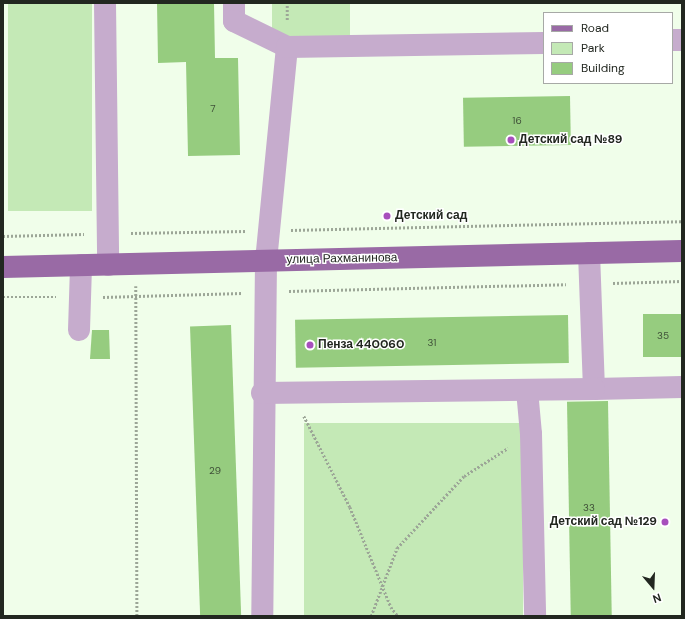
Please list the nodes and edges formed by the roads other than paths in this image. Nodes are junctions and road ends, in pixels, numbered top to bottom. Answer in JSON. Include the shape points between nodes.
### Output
{"nodes":[{"id":1,"x":105,"y":3,"type":"edge"},
{"id":2,"x":234,"y":3,"type":"edge"},
{"id":3,"x":543,"y":42,"type":"edge"},
{"id":4,"x":287,"y":47,"type":"junction"},
{"id":5,"x":682,"y":251,"type":"edge"},
{"id":6,"x":588,"y":253,"type":"junction"},
{"id":7,"x":266,"y":261,"type":"junction"},
{"id":8,"x":81,"y":265,"type":"junction"},
{"id":9,"x":108,"y":265,"type":"junction"},
{"id":10,"x":3,"y":267,"type":"edge"},
{"id":11,"x":79,"y":330,"type":"dead end"},
{"id":12,"x":682,"y":387,"type":"edge"},
{"id":13,"x":527,"y":390,"type":"junction"},
{"id":14,"x":594,"y":390,"type":"junction"},
{"id":15,"x":262,"y":393,"type":"junction"},
{"id":16,"x":262,"y":616,"type":"edge"},
{"id":17,"x":535,"y":616,"type":"edge"}],
"edges":[{"from":1,"to":9,"type":"lane"},
{"from":2,"to":4,"type":"lane","via":[[234,21]]},
{"from":3,"to":4,"type":"lane"},
{"from":4,"to":7,"type":"lane","via":[[267,230]]},
{"from":5,"to":6,"type":"main road","name":"улица Рахманинова"},
{"from":6,"to":7,"type":"main road","name":"улица Рахманинова"},
{"from":6,"to":14,"type":"lane"},
{"from":7,"to":9,"type":"main road","name":"улица Рахманинова"},
{"from":7,"to":15,"type":"lane"},
{"from":8,"to":9,"type":"main road","name":"улица Рахманинова"},
{"from":8,"to":10,"type":"main road","name":"улица Рахманинова"},
{"from":8,"to":11,"type":"lane"},
{"from":12,"to":14,"type":"lane"},
{"from":13,"to":14,"type":"lane"},
{"from":13,"to":15,"type":"lane"},
{"from":13,"to":17,"type":"lane","via":[[531,434]]},
{"from":15,"to":16,"type":"lane"}]}
